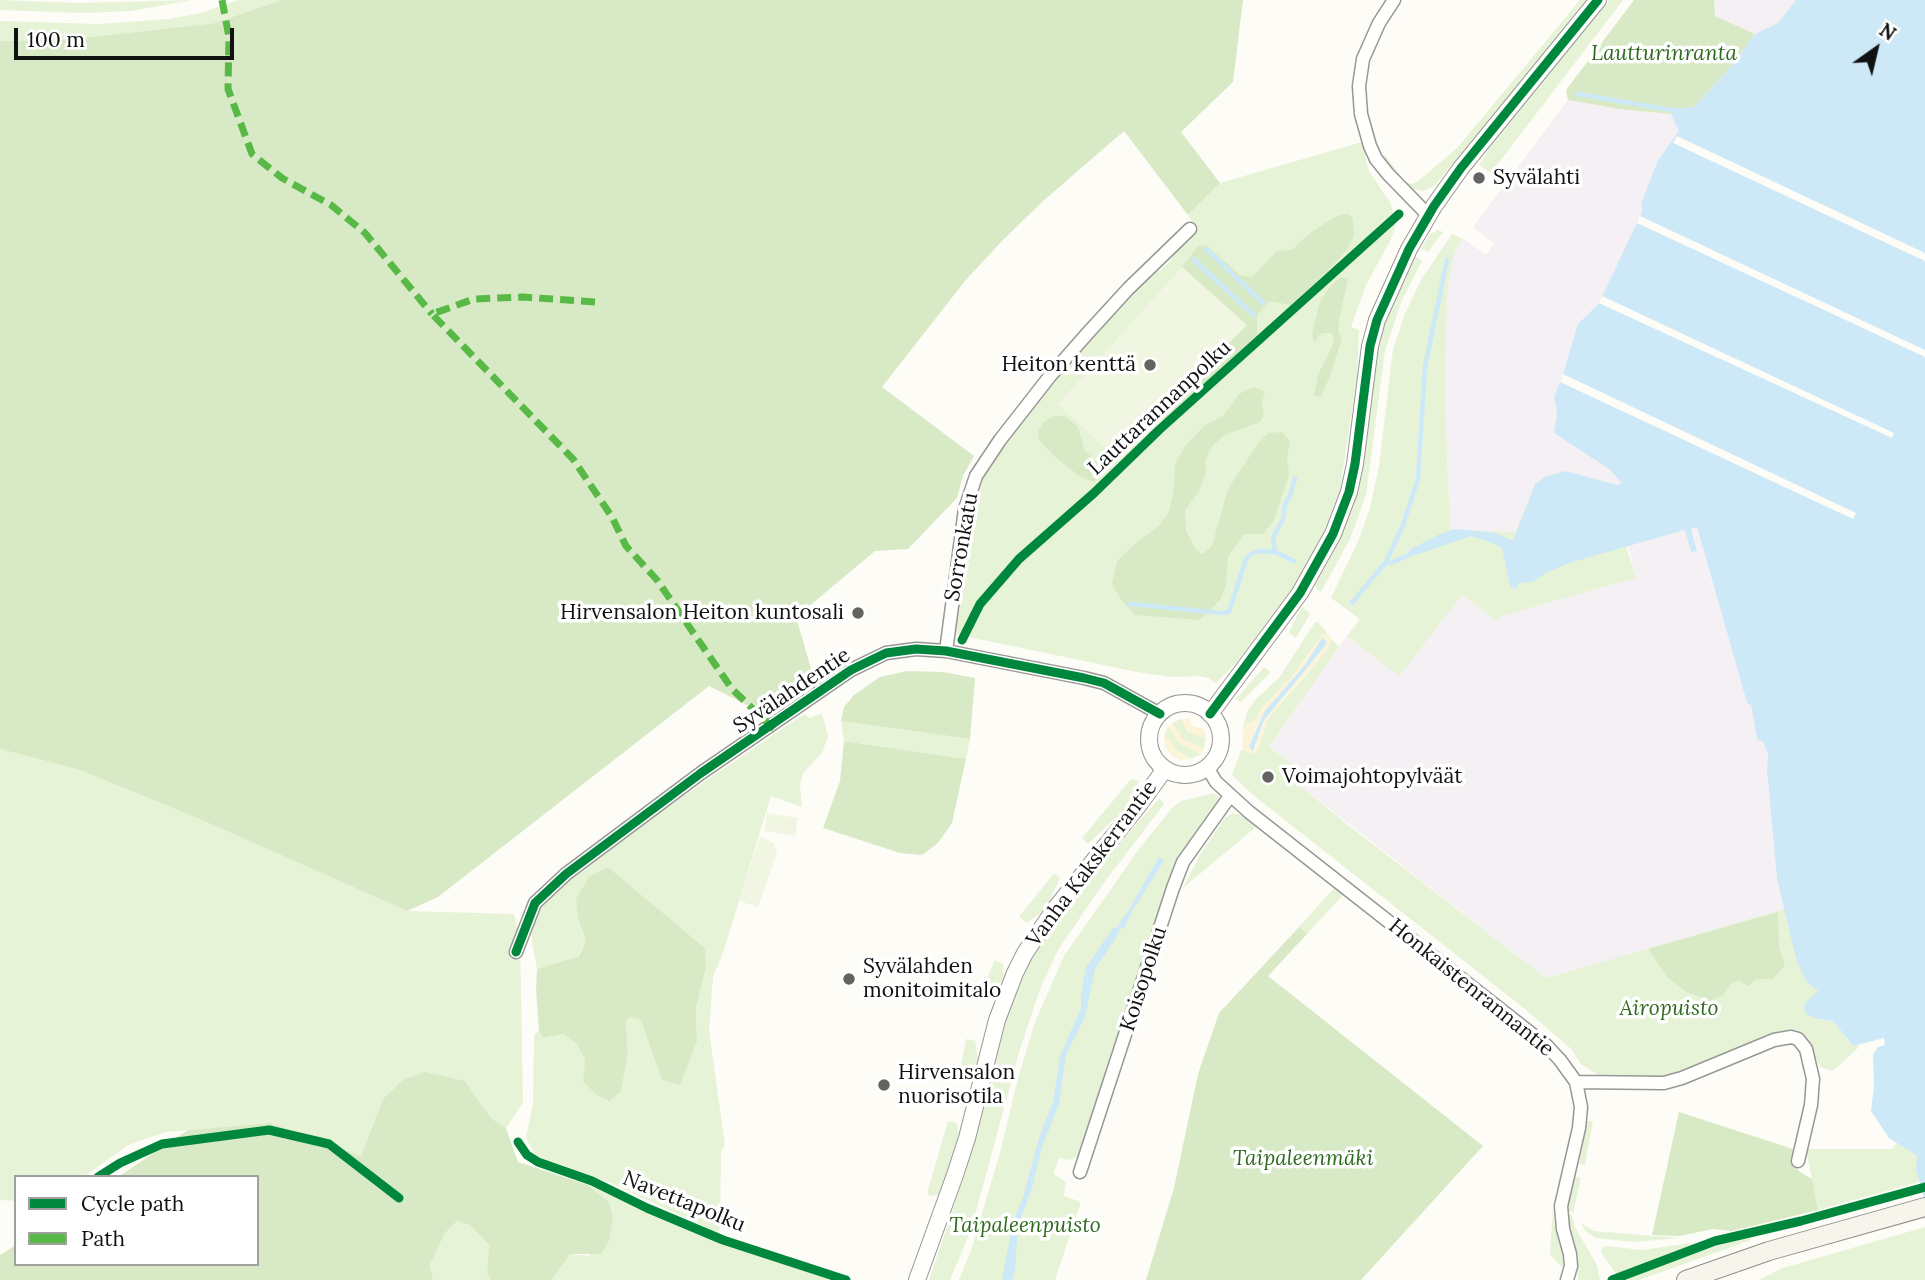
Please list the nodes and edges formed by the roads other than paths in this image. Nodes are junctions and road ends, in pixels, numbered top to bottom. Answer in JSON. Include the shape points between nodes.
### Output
{"nodes":[{"id":1,"x":1394,"y":0,"type":"edge"},
{"id":2,"x":1598,"y":0,"type":"edge"},
{"id":3,"x":1428,"y":215,"type":"junction"},
{"id":4,"x":1190,"y":229,"type":"dead end"},
{"id":5,"x":946,"y":651,"type":"junction"},
{"id":6,"x":1210,"y":713,"type":"junction"},
{"id":7,"x":1160,"y":714,"type":"junction"},
{"id":8,"x":1207,"y":768,"type":"junction"},
{"id":9,"x":1165,"y":769,"type":"junction"},
{"id":10,"x":1230,"y":796,"type":"junction"},
{"id":11,"x":516,"y":952,"type":"dead end"},
{"id":12,"x":1576,"y":1082,"type":"junction"},
{"id":13,"x":1798,"y":1161,"type":"dead end"},
{"id":14,"x":1080,"y":1172,"type":"dead end"},
{"id":15,"x":1925,"y":1207,"type":"edge"},
{"id":16,"x":918,"y":1280,"type":"edge"},
{"id":17,"x":1567,"y":1280,"type":"edge"},
{"id":18,"x":1686,"y":1280,"type":"edge"}],
"edges":[{"from":1,"to":3,"type":"street","via":[[1363,59],[1361,114],[1376,159]]},
{"from":2,"to":3,"type":"street","via":[[1463,165]]},
{"from":3,"to":6,"type":"street","via":[[1377,320],[1366,366],[1355,464],[1333,534],[1300,593]]},
{"from":4,"to":5,"type":"street","name":"Sorronkatu","via":[[1068,355],[976,476],[965,509]]},
{"from":5,"to":7,"type":"street","name":"Syvälahdentie","via":[[1104,683]]},
{"from":5,"to":11,"type":"street","name":"Syvälahdentie","via":[[904,650],[868,660],[701,773],[547,890],[535,903]]},
{"from":6,"to":7,"type":"street","via":[[1184,703]]},
{"from":6,"to":8,"type":"street","via":[[1219,728],[1220,746]]},
{"from":7,"to":9,"type":"street","via":[[1149,738],[1153,755]]},
{"from":8,"to":9,"type":"street","via":[[1181,775]]},
{"from":8,"to":10,"type":"street","name":"Honkaistenrannantie"},
{"from":9,"to":16,"type":"street","name":"Vanha Kakskerrantie","via":[[1054,910],[1015,973],[997,1020],[959,1163]]},
{"from":10,"to":12,"type":"street","name":"Honkaistenrannantie","via":[[1547,1046]]},
{"from":10,"to":14,"type":"street","name":"Koisopolku","via":[[1183,862],[1172,888]]},
{"from":12,"to":13,"type":"street","via":[[1664,1083],[1774,1040],[1798,1038],[1807,1049],[1813,1079]]},
{"from":12,"to":17,"type":"street","via":[[1579,1128],[1561,1206],[1570,1254]]},
{"from":15,"to":18,"type":"main road","via":[[1807,1239]]}]}
